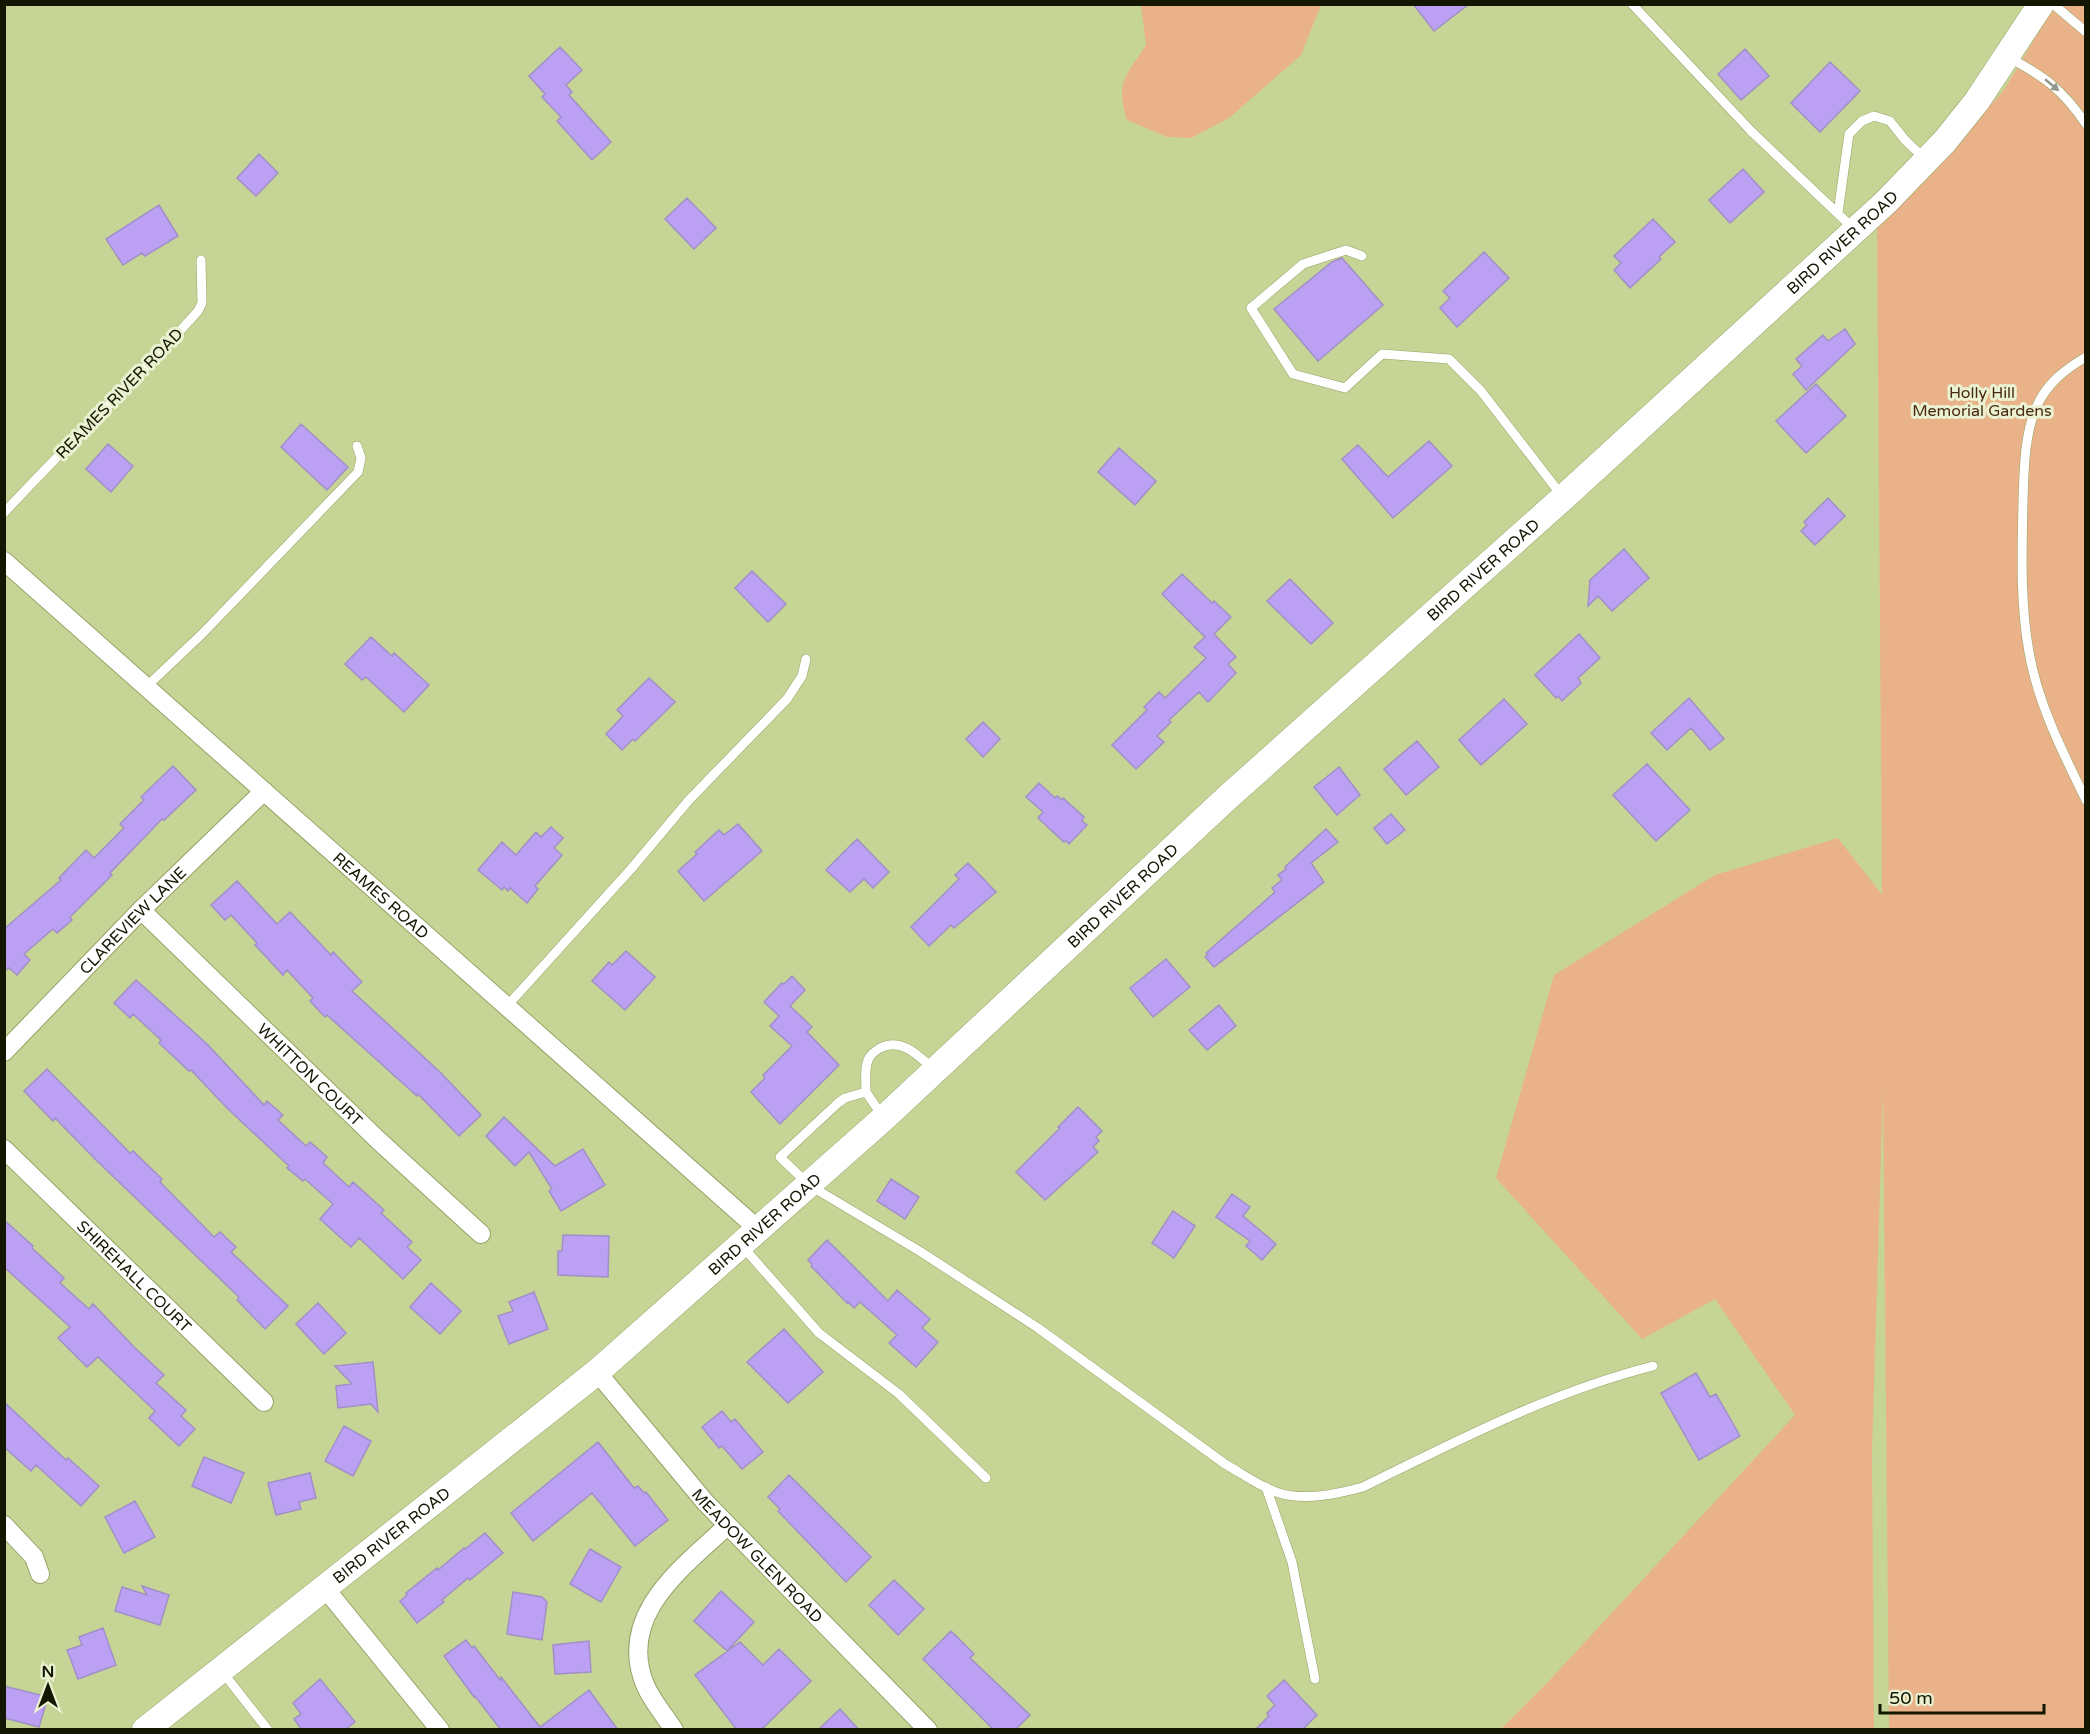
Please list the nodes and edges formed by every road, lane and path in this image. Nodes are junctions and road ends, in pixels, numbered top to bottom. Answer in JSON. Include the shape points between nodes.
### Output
{"nodes":[{"id":1,"x":1632,"y":4,"type":"edge"},
{"id":2,"x":2041,"y":4,"type":"edge"},
{"id":3,"x":2053,"y":4,"type":"edge"},
{"id":4,"x":2085,"y":32,"type":"edge"},
{"id":5,"x":2008,"y":57,"type":"junction"},
{"id":6,"x":2085,"y":124,"type":"edge"},
{"id":7,"x":1927,"y":160,"type":"junction"},
{"id":8,"x":1838,"y":213,"type":"junction"},
{"id":9,"x":1856,"y":231,"type":"junction"},
{"id":10,"x":1362,"y":256,"type":"dead end"},
{"id":11,"x":201,"y":260,"type":"dead end"},
{"id":12,"x":2085,"y":357,"type":"edge"},
{"id":13,"x":357,"y":446,"type":"dead end"},
{"id":14,"x":1563,"y":498,"type":"junction"},
{"id":15,"x":4,"y":513,"type":"edge"},
{"id":16,"x":4,"y":561,"type":"edge"},
{"id":17,"x":806,"y":659,"type":"dead end"},
{"id":18,"x":146,"y":687,"type":"junction"},
{"id":19,"x":264,"y":791,"type":"junction"},
{"id":20,"x":2085,"y":800,"type":"edge"},
{"id":21,"x":141,"y":910,"type":"junction"},
{"id":22,"x":507,"y":1006,"type":"junction"},
{"id":23,"x":4,"y":1052,"type":"edge"},
{"id":24,"x":935,"y":1071,"type":"junction"},
{"id":25,"x":866,"y":1092,"type":"junction"},
{"id":26,"x":884,"y":1118,"type":"junction"},
{"id":27,"x":4,"y":1149,"type":"edge"},
{"id":28,"x":809,"y":1185,"type":"junction"},
{"id":29,"x":481,"y":1234,"type":"dead end"},
{"id":30,"x":750,"y":1238,"type":"junction"},
{"id":31,"x":1653,"y":1366,"type":"dead end"},
{"id":32,"x":597,"y":1372,"type":"junction"},
{"id":33,"x":264,"y":1402,"type":"dead end"},
{"id":34,"x":986,"y":1478,"type":"dead end"},
{"id":35,"x":1266,"y":1487,"type":"junction"},
{"id":36,"x":4,"y":1525,"type":"edge"},
{"id":37,"x":727,"y":1526,"type":"junction"},
{"id":38,"x":40,"y":1574,"type":"dead end"},
{"id":39,"x":324,"y":1587,"type":"junction"},
{"id":40,"x":220,"y":1670,"type":"junction"},
{"id":41,"x":1315,"y":1679,"type":"dead end"},
{"id":42,"x":145,"y":1730,"type":"edge"},
{"id":43,"x":268,"y":1730,"type":"edge"},
{"id":44,"x":440,"y":1730,"type":"edge"},
{"id":45,"x":674,"y":1730,"type":"edge"},
{"id":46,"x":928,"y":1730,"type":"edge"}],
"edges":[{"from":1,"to":8,"type":"lane","via":[[1750,130]]},
{"from":2,"to":5,"type":"street","name":"BIRD RIVER ROAD"},
{"from":3,"to":4,"type":"lane"},
{"from":5,"to":6,"type":"lane","one_way":true,"via":[[2054,85]]},
{"from":5,"to":7,"type":"street","name":"BIRD RIVER ROAD"},
{"from":7,"to":8,"type":"lane","via":[[1890,122],[1874,116],[1862,121],[1849,135]]},
{"from":7,"to":9,"type":"street","name":"BIRD RIVER ROAD"},
{"from":8,"to":9,"type":"lane"},
{"from":9,"to":14,"type":"street","name":"BIRD RIVER ROAD"},
{"from":10,"to":14,"type":"lane","via":[[1346,250],[1303,264],[1251,308],[1293,374],[1345,388],[1382,354],[1449,359],[1481,391]]},
{"from":11,"to":15,"type":"lane","name":"REAMES RIVER ROAD","via":[[202,303],[198,311]]},
{"from":12,"to":20,"type":"lane","via":[[2057,376],[2043,393],[2031,420],[2024,473],[2021,578],[2029,652],[2038,688]]},
{"from":13,"to":18,"type":"lane","via":[[361,458],[358,472]]},
{"from":14,"to":24,"type":"street","name":"BIRD RIVER ROAD","via":[[1228,797]]},
{"from":16,"to":18,"type":"street","name":"REAMES ROAD"},
{"from":17,"to":22,"type":"lane","via":[[802,676],[787,699],[689,800]]},
{"from":18,"to":19,"type":"street","name":"REAMES ROAD"},
{"from":19,"to":21,"type":"street","name":"CLAREVIEW LANE"},
{"from":19,"to":22,"type":"street","name":"REAMES ROAD"},
{"from":21,"to":23,"type":"street","name":"CLAREVIEW LANE"},
{"from":21,"to":29,"type":"street","name":"WHITTON COURT","via":[[378,1140]]},
{"from":22,"to":30,"type":"street","name":"REAMES ROAD"},
{"from":24,"to":25,"type":"lane","via":[[908,1048],[897,1044],[884,1046],[869,1059]]},
{"from":24,"to":26,"type":"street","name":"BIRD RIVER ROAD"},
{"from":25,"to":26,"type":"lane"},
{"from":25,"to":28,"type":"lane","via":[[838,1103],[780,1157]]},
{"from":26,"to":28,"type":"street","name":"BIRD RIVER ROAD"},
{"from":27,"to":33,"type":"street","name":"SHIREHALL COURT"},
{"from":28,"to":30,"type":"street","name":"BIRD RIVER ROAD"},
{"from":28,"to":35,"type":"lane","via":[[1038,1328],[1225,1464]]},
{"from":30,"to":32,"type":"street","name":"BIRD RIVER ROAD"},
{"from":30,"to":34,"type":"lane","via":[[819,1333],[899,1394]]},
{"from":31,"to":35,"type":"lane","via":[[1610,1377],[1539,1405],[1363,1488],[1303,1496],[1281,1494]]},
{"from":32,"to":37,"type":"street","name":"MEADOW GLEN ROAD"},
{"from":32,"to":39,"type":"street","name":"BIRD RIVER ROAD"},
{"from":35,"to":41,"type":"lane","via":[[1292,1562]]},
{"from":36,"to":38,"type":"street","via":[[34,1557]]},
{"from":37,"to":45,"type":"street","via":[[654,1598],[642,1628],[639,1668],[646,1688]]},
{"from":37,"to":46,"type":"street","name":"MEADOW GLEN ROAD"},
{"from":39,"to":40,"type":"street","name":"BIRD RIVER ROAD"},
{"from":39,"to":44,"type":"street"},
{"from":40,"to":42,"type":"street","name":"BIRD RIVER ROAD"},
{"from":40,"to":43,"type":"lane"}]}
